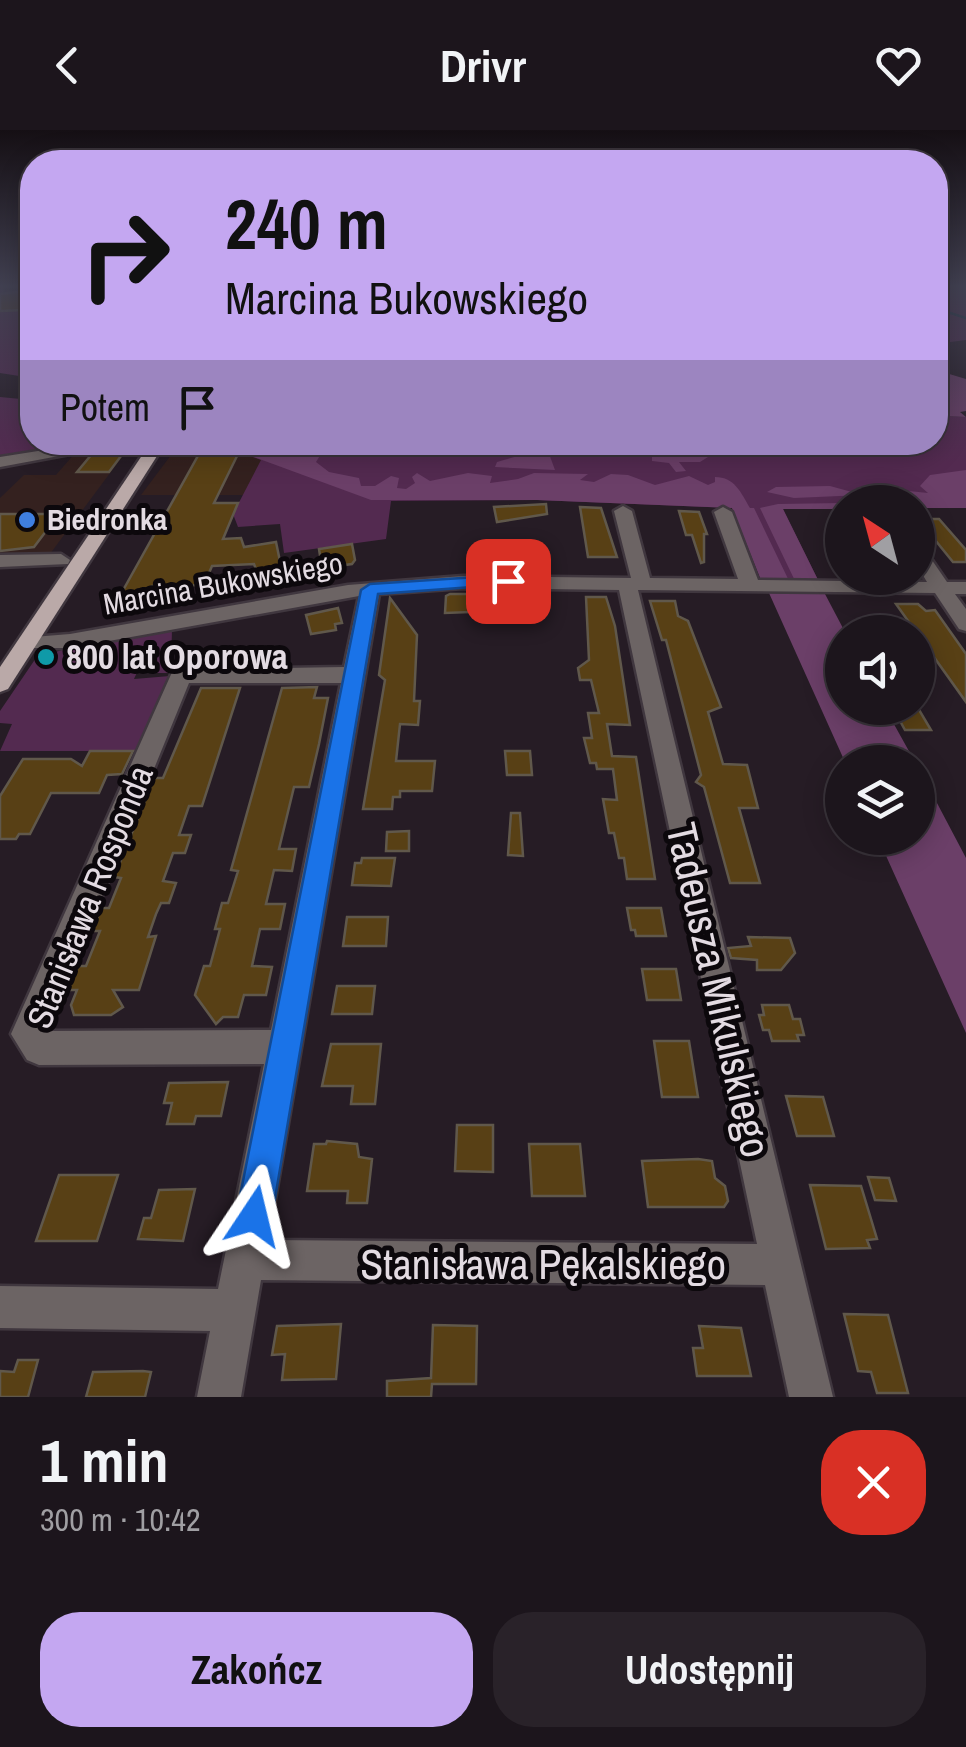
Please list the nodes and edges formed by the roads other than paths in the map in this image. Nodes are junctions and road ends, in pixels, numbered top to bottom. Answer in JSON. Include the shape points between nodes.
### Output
{"nodes":[{"id":1,"x":44,"y":455,"type":"edge"},
{"id":2,"x":152,"y":455,"type":"edge"},
{"id":3,"x":0,"y":462,"type":"edge"},
{"id":4,"x":623,"y":510,"type":"dead end"},
{"id":5,"x":723,"y":512,"type":"dead end"},
{"id":6,"x":0,"y":560,"type":"edge"},
{"id":7,"x":60,"y":560,"type":"dead end"},
{"id":8,"x":935,"y":580,"type":"edge"},
{"id":9,"x":634,"y":583,"type":"junction"},
{"id":10,"x":751,"y":588,"type":"junction"},
{"id":11,"x":940,"y":588,"type":"junction"},
{"id":12,"x":966,"y":588,"type":"edge"},
{"id":13,"x":370,"y":590,"type":"junction"},
{"id":14,"x":966,"y":624,"type":"edge"},
{"id":15,"x":30,"y":643,"type":"junction"},
{"id":16,"x":352,"y":676,"type":"junction"},
{"id":17,"x":0,"y":684,"type":"edge"},
{"id":18,"x":284,"y":1047,"type":"junction"},
{"id":19,"x":245,"y":1260,"type":"junction"},
{"id":20,"x":781,"y":1265,"type":"junction"},
{"id":21,"x":0,"y":1307,"type":"edge"},
{"id":22,"x":232,"y":1312,"type":"junction"},
{"id":23,"x":219,"y":1397,"type":"edge"},
{"id":24,"x":811,"y":1397,"type":"edge"}],
"edges":[{"from":1,"to":3,"type":"street"},
{"from":2,"to":15,"type":"main road"},
{"from":4,"to":9,"type":"street","name":"Tadeusza Mikulskiego"},
{"from":5,"to":10,"type":"street"},
{"from":6,"to":7,"type":"street"},
{"from":8,"to":11,"type":"street"},
{"from":9,"to":10,"type":"street","name":"Marcina Bukowskiego"},
{"from":9,"to":13,"type":"street","name":"Marcina Bukowskiego","via":[[462,582]]},
{"from":9,"to":20,"type":"street","name":"Tadeusza Mikulskiego"},
{"from":10,"to":11,"type":"street","name":"Marcina Bukowskiego"},
{"from":11,"to":12,"type":"street","name":"Marcina Bukowskiego"},
{"from":11,"to":14,"type":"street"},
{"from":13,"to":15,"type":"street","name":"Marcina Bukowskiego"},
{"from":13,"to":16,"type":"street"},
{"from":15,"to":17,"type":"main road"},
{"from":16,"to":18,"type":"street"},
{"from":16,"to":18,"type":"street","name":"Stanisława Rosponda","via":[[181,676],[28,1034],[39,1048]]},
{"from":18,"to":19,"type":"street"},
{"from":19,"to":20,"type":"street","name":"Stanisława Pękalskiego"},
{"from":19,"to":22,"type":"street"},
{"from":20,"to":24,"type":"street","name":"Tadeusza Mikulskiego"},
{"from":21,"to":22,"type":"street"},
{"from":22,"to":23,"type":"street"}]}
